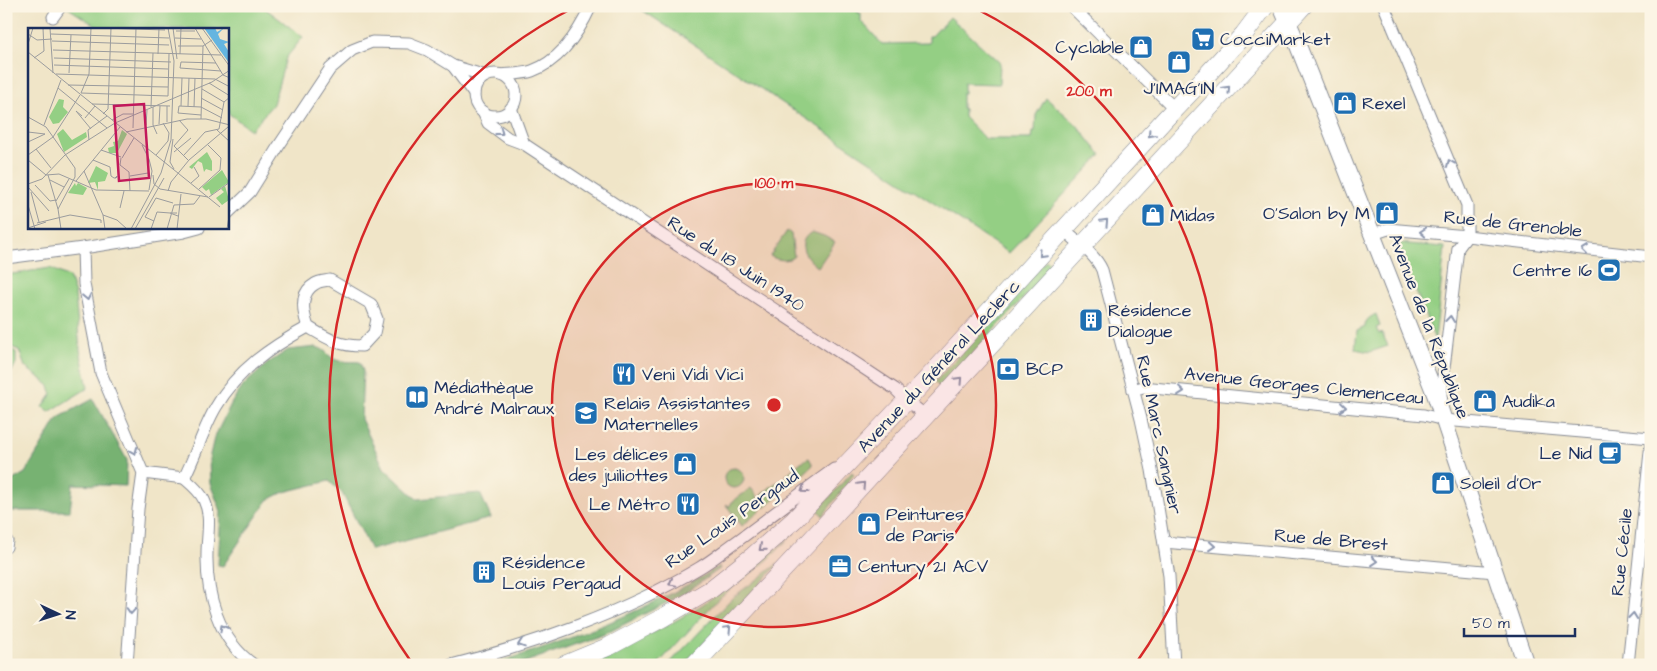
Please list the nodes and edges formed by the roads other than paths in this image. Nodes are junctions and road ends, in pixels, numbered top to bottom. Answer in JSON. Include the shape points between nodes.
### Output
{"nodes":[{"id":1,"x":61,"y":6,"type":"edge"},
{"id":2,"x":592,"y":6,"type":"edge"},
{"id":3,"x":1071,"y":6,"type":"edge"},
{"id":4,"x":1265,"y":6,"type":"edge"},
{"id":5,"x":1281,"y":6,"type":"edge"},
{"id":6,"x":1303,"y":6,"type":"edge"},
{"id":7,"x":1384,"y":6,"type":"edge"},
{"id":8,"x":53,"y":17,"type":"dead end"},
{"id":9,"x":1288,"y":22,"type":"junction"},
{"id":10,"x":453,"y":66,"type":"junction"},
{"id":11,"x":531,"y":72,"type":"junction"},
{"id":12,"x":501,"y":75,"type":"junction"},
{"id":13,"x":486,"y":76,"type":"junction"},
{"id":14,"x":515,"y":91,"type":"junction"},
{"id":15,"x":474,"y":94,"type":"junction"},
{"id":16,"x":511,"y":108,"type":"junction"},
{"id":17,"x":1175,"y":109,"type":"junction"},
{"id":18,"x":483,"y":112,"type":"junction"},
{"id":19,"x":1183,"y":136,"type":"junction"},
{"id":20,"x":524,"y":144,"type":"junction"},
{"id":21,"x":229,"y":212,"type":"edge"},
{"id":22,"x":195,"y":229,"type":"edge"},
{"id":23,"x":1064,"y":230,"type":"junction"},
{"id":24,"x":1373,"y":234,"type":"junction"},
{"id":25,"x":1467,"y":236,"type":"junction"},
{"id":26,"x":1082,"y":247,"type":"junction"},
{"id":27,"x":82,"y":248,"type":"junction"},
{"id":28,"x":1651,"y":257,"type":"edge"},
{"id":29,"x":6,"y":258,"type":"edge"},
{"id":30,"x":308,"y":327,"type":"junction"},
{"id":31,"x":1133,"y":390,"type":"junction"},
{"id":32,"x":906,"y":400,"type":"junction"},
{"id":33,"x":926,"y":416,"type":"junction"},
{"id":34,"x":1444,"y":420,"type":"junction"},
{"id":35,"x":1651,"y":440,"type":"edge"},
{"id":36,"x":858,"y":452,"type":"junction"},
{"id":37,"x":143,"y":473,"type":"junction"},
{"id":38,"x":184,"y":478,"type":"junction"},
{"id":39,"x":7,"y":541,"type":"edge"},
{"id":40,"x":1164,"y":542,"type":"junction"},
{"id":41,"x":6,"y":547,"type":"edge"},
{"id":42,"x":1496,"y":572,"type":"junction"},
{"id":43,"x":127,"y":665,"type":"edge"},
{"id":44,"x":254,"y":665,"type":"edge"},
{"id":45,"x":451,"y":665,"type":"edge"},
{"id":46,"x":564,"y":665,"type":"edge"},
{"id":47,"x":694,"y":665,"type":"edge"},
{"id":48,"x":1174,"y":665,"type":"edge"},
{"id":49,"x":1526,"y":665,"type":"edge"},
{"id":50,"x":1628,"y":665,"type":"edge"}],
"edges":[{"from":1,"to":8,"type":"street"},
{"from":2,"to":11,"type":"street","via":[[556,57]]},
{"from":3,"to":17,"type":"street"},
{"from":4,"to":17,"type":"main road","name":"Avenue du Général Leclerc","via":[[1244,34]]},
{"from":5,"to":9,"type":"main road","name":"Avenue de la République"},
{"from":6,"to":9,"type":"main road","name":"Avenue du Général Leclerc"},
{"from":25,"to":7,"type":"street","one_way":true,"via":[[1467,205]]},
{"from":19,"to":9,"type":"main road","name":"Avenue du Général Leclerc","one_way":true},
{"from":9,"to":24,"type":"main road","name":"Avenue de la République"},
{"from":10,"to":13,"type":"street"},
{"from":10,"to":15,"type":"street"},
{"from":10,"to":21,"type":"street","via":[[408,43],[372,42],[352,50],[330,69],[250,192]]},
{"from":11,"to":12,"type":"street"},
{"from":11,"to":14,"type":"street"},
{"from":12,"to":13,"type":"street"},
{"from":12,"to":14,"type":"street","via":[[510,81]]},
{"from":13,"to":15,"type":"street"},
{"from":14,"to":16,"type":"street"},
{"from":15,"to":18,"type":"street"},
{"from":16,"to":18,"type":"street","via":[[495,116]]},
{"from":16,"to":20,"type":"street"},
{"from":17,"to":19,"type":"main road","via":[[1182,120]]},
{"from":17,"to":23,"type":"main road","name":"Avenue du Général Leclerc","one_way":true},
{"from":18,"to":20,"type":"street","name":"Rue du 18 Juin 1940","one_way":true,"via":[[488,123],[508,138]]},
{"from":26,"to":19,"type":"main road","name":"Avenue du Général Leclerc","one_way":true},
{"from":20,"to":32,"type":"street","name":"Rue du 18 Juin 1940","via":[[895,389]]},
{"from":22,"to":27,"type":"street"},
{"from":23,"to":26,"type":"street","name":"Rue Marc Sangnier"},
{"from":23,"to":32,"type":"main road","name":"Avenue du Général Leclerc","one_way":true},
{"from":25,"to":24,"type":"street","name":"Rue de Grenoble","one_way":true,"via":[[1388,230]]},
{"from":24,"to":34,"type":"main road","name":"Avenue de la République"},
{"from":28,"to":25,"type":"street","name":"Rue de Grenoble","one_way":true},
{"from":34,"to":25,"type":"street","one_way":true,"via":[[1441,394],[1458,248]]},
{"from":26,"to":31,"type":"street","name":"Rue Marc Sangnier","via":[[1100,264]]},
{"from":33,"to":26,"type":"main road","name":"Avenue du Général Leclerc","one_way":true},
{"from":27,"to":29,"type":"street"},
{"from":27,"to":37,"type":"street","one_way":true,"via":[[84,284],[101,373]]},
{"from":30,"to":30,"type":"street","via":[[334,342],[362,346],[374,332],[377,319],[371,304],[330,280],[314,284],[306,293],[302,306]]},
{"from":30,"to":38,"type":"street","via":[[266,352],[229,387],[215,407]]},
{"from":31,"to":34,"type":"street","name":"Avenue Georges Clemenceau","one_way":true,"via":[[1143,387],[1418,414]]},
{"from":31,"to":40,"type":"street","name":"Rue Marc Sangnier","via":[[1152,470]]},
{"from":32,"to":33,"type":"street","name":"Rue du 18 Juin 1940"},
{"from":32,"to":36,"type":"main road","name":"Avenue du Général Leclerc"},
{"from":47,"to":33,"type":"main road","name":"Avenue du Général Leclerc","one_way":true},
{"from":34,"to":35,"type":"street","name":"Avenue Georges Clemenceau"},
{"from":34,"to":42,"type":"main road","name":"Avenue de la République"},
{"from":50,"to":35,"type":"street","name":"Rue Cécile","one_way":true},
{"from":36,"to":45,"type":"street","name":"Rue Louis Pergaud","one_way":true,"via":[[701,567],[664,587],[563,630]]},
{"from":36,"to":46,"type":"main road","name":"Avenue du Général Leclerc","one_way":true,"via":[[794,520],[710,590],[610,646]]},
{"from":37,"to":38,"type":"street"},
{"from":37,"to":43,"type":"street","one_way":true},
{"from":44,"to":38,"type":"street","one_way":true,"via":[[237,649],[217,619],[208,587],[209,516],[204,498]]},
{"from":39,"to":41,"type":"street"},
{"from":40,"to":42,"type":"street","name":"Rue de Brest","one_way":true},
{"from":40,"to":48,"type":"street","name":"Rue Marc Sangnier"},
{"from":42,"to":49,"type":"main road","name":"Avenue de la République"}]}
